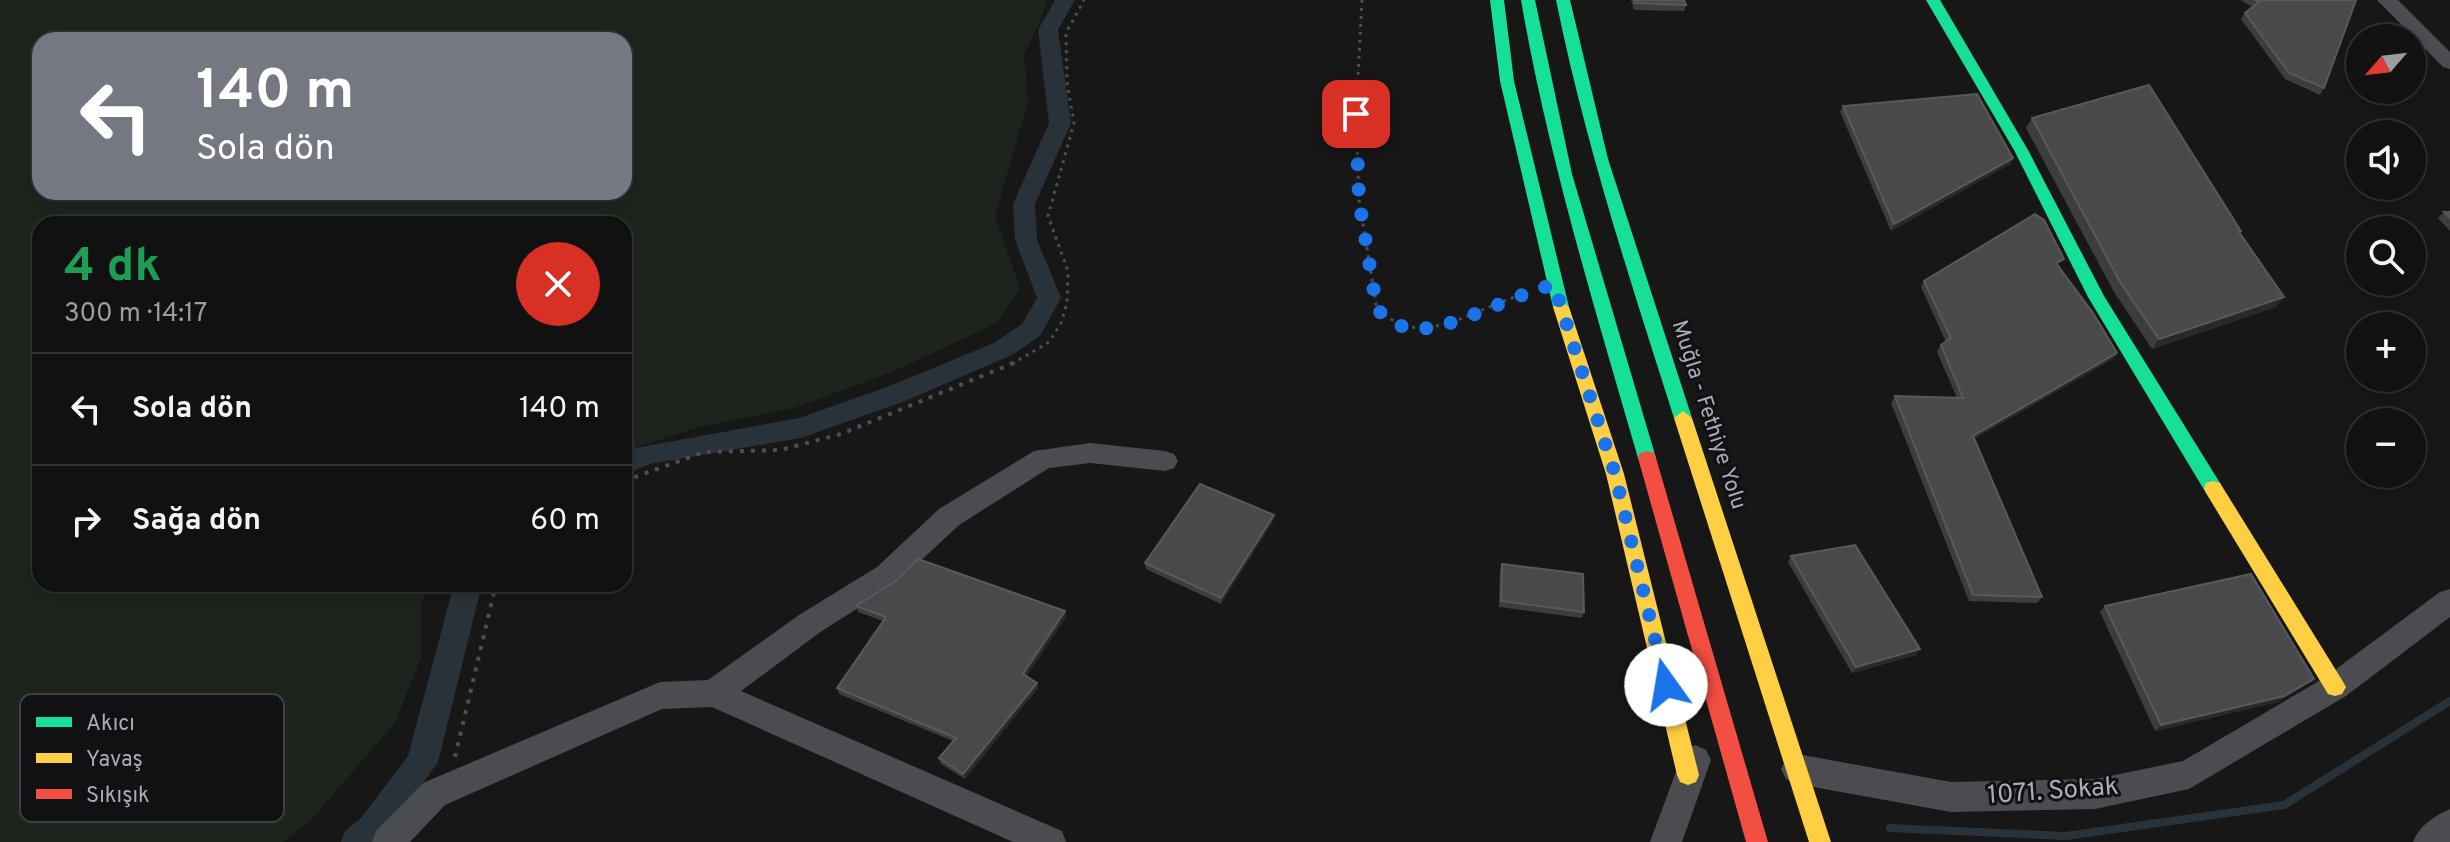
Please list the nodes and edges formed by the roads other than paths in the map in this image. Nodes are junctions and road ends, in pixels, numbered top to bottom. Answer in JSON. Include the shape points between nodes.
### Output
{"nodes":[{"id":1,"x":1497,"y":0,"type":"edge"},
{"id":2,"x":1528,"y":0,"type":"edge"},
{"id":3,"x":1563,"y":0,"type":"edge"},
{"id":4,"x":1933,"y":0,"type":"edge"},
{"id":5,"x":2387,"y":0,"type":"edge"},
{"id":6,"x":2450,"y":63,"type":"edge"},
{"id":7,"x":1597,"y":284,"type":"junction"},
{"id":8,"x":1554,"y":285,"type":"junction"},
{"id":9,"x":1165,"y":461,"type":"dead end"},
{"id":10,"x":2450,"y":601,"type":"edge"},
{"id":11,"x":2335,"y":687,"type":"junction"},
{"id":12,"x":714,"y":693,"type":"junction"},
{"id":13,"x":1718,"y":705,"type":"junction"},
{"id":14,"x":1797,"y":769,"type":"junction"},
{"id":15,"x":1688,"y":775,"type":"junction"},
{"id":16,"x":2450,"y":825,"type":"edge"},
{"id":17,"x":388,"y":842,"type":"edge"},
{"id":18,"x":1050,"y":842,"type":"edge"},
{"id":19,"x":1666,"y":842,"type":"edge"},
{"id":20,"x":1757,"y":842,"type":"edge"},
{"id":21,"x":1820,"y":842,"type":"edge"},
{"id":22,"x":2429,"y":842,"type":"edge"}],
"edges":[{"from":1,"to":8,"type":"main road","via":[[1507,81]]},
{"from":2,"to":7,"type":"main road","via":[[1538,65]]},
{"from":3,"to":14,"type":"main road","name":"Muğla - Fethiye Yolu","via":[[1576,71],[1608,184]]},
{"from":4,"to":11,"type":"main road","via":[[2021,150],[2096,297]]},
{"from":5,"to":6,"type":"street"},
{"from":7,"to":8,"type":"street"},
{"from":7,"to":13,"type":"main road"},
{"from":8,"to":15,"type":"main road","via":[[1615,474]]},
{"from":9,"to":12,"type":"street","via":[[1090,453],[1043,458],[949,517],[887,575]]},
{"from":10,"to":11,"type":"street","name":"1071. Sokak"},
{"from":11,"to":14,"type":"street","name":"1071. Sokak","via":[[2189,774],[2095,794],[1951,797]]},
{"from":12,"to":17,"type":"street","via":[[660,696],[434,794]]},
{"from":12,"to":18,"type":"street"},
{"from":13,"to":15,"type":"street"},
{"from":13,"to":20,"type":"main road"},
{"from":14,"to":21,"type":"main road","name":"Muğla - Fethiye Yolu"},
{"from":15,"to":19,"type":"street"},
{"from":16,"to":22,"type":"street"}]}
